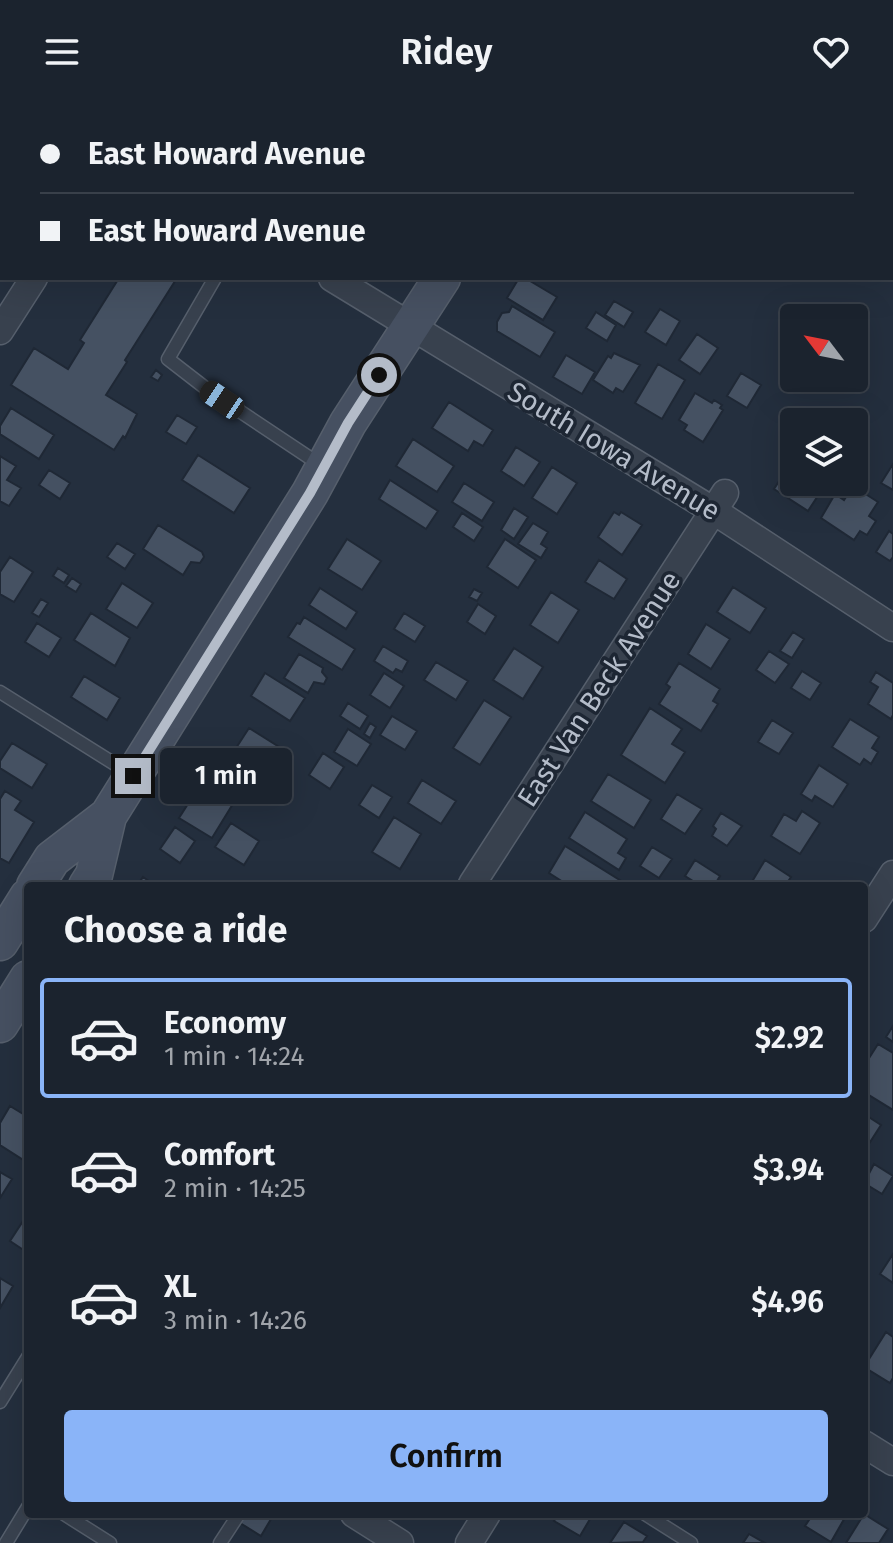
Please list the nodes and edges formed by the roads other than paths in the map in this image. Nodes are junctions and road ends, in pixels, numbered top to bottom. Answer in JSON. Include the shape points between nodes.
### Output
{"nodes":[{"id":1,"x":33,"y":280,"type":"edge"},
{"id":2,"x":214,"y":280,"type":"edge"},
{"id":3,"x":335,"y":280,"type":"edge"},
{"id":4,"x":441,"y":280,"type":"edge"},
{"id":5,"x":410,"y":327,"type":"junction"},
{"id":6,"x":0,"y":331,"type":"edge"},
{"id":7,"x":324,"y":468,"type":"junction"},
{"id":8,"x":719,"y":502,"type":"junction"},
{"id":9,"x":893,"y":628,"type":"edge"},
{"id":10,"x":0,"y":692,"type":"edge"},
{"id":11,"x":133,"y":776,"type":"junction"},
{"id":12,"x":108,"y":816,"type":"junction"},
{"id":13,"x":893,"y":874,"type":"edge"},
{"id":14,"x":35,"y":882,"type":"edge"},
{"id":15,"x":90,"y":882,"type":"edge"},
{"id":16,"x":473,"y":882,"type":"edge"},
{"id":17,"x":22,"y":899,"type":"edge"},
{"id":18,"x":868,"y":913,"type":"edge"},
{"id":19,"x":0,"y":942,"type":"edge"},
{"id":20,"x":24,"y":985,"type":"edge"},
{"id":21,"x":0,"y":1024,"type":"edge"},
{"id":22,"x":24,"y":1363,"type":"edge"},
{"id":23,"x":0,"y":1402,"type":"edge"},
{"id":24,"x":868,"y":1446,"type":"edge"},
{"id":25,"x":893,"y":1462,"type":"edge"},
{"id":26,"x":24,"y":1514,"type":"edge"},
{"id":27,"x":70,"y":1518,"type":"edge"},
{"id":28,"x":236,"y":1518,"type":"edge"},
{"id":29,"x":360,"y":1518,"type":"edge"},
{"id":30,"x":485,"y":1518,"type":"edge"},
{"id":31,"x":651,"y":1518,"type":"edge"},
{"id":32,"x":6,"y":1543,"type":"edge"},
{"id":33,"x":110,"y":1543,"type":"edge"},
{"id":34,"x":220,"y":1543,"type":"edge"},
{"id":35,"x":400,"y":1543,"type":"edge"},
{"id":36,"x":469,"y":1543,"type":"edge"},
{"id":37,"x":691,"y":1543,"type":"edge"}],
"edges":[{"from":1,"to":6,"type":"street"},
{"from":2,"to":7,"type":"lane","via":[[168,359]]},
{"from":3,"to":5,"type":"street","name":"South Iowa Avenue"},
{"from":4,"to":5,"type":"main road"},
{"from":5,"to":7,"type":"main road"},
{"from":5,"to":8,"type":"street","name":"South Iowa Avenue"},
{"from":7,"to":11,"type":"main road"},
{"from":8,"to":9,"type":"street","name":"South Iowa Avenue"},
{"from":8,"to":16,"type":"street","name":"East Van Beck Avenue"},
{"from":10,"to":11,"type":"lane"},
{"from":11,"to":12,"type":"main road"},
{"from":12,"to":14,"type":"main road","via":[[52,859]]},
{"from":12,"to":15,"type":"main road"},
{"from":13,"to":18,"type":"street"},
{"from":17,"to":19,"type":"main road"},
{"from":20,"to":21,"type":"main road"},
{"from":22,"to":23,"type":"lane"},
{"from":24,"to":25,"type":"street"},
{"from":26,"to":32,"type":"lane"},
{"from":27,"to":33,"type":"lane"},
{"from":28,"to":34,"type":"lane"},
{"from":29,"to":35,"type":"street"},
{"from":30,"to":36,"type":"street"},
{"from":31,"to":37,"type":"lane"}]}
